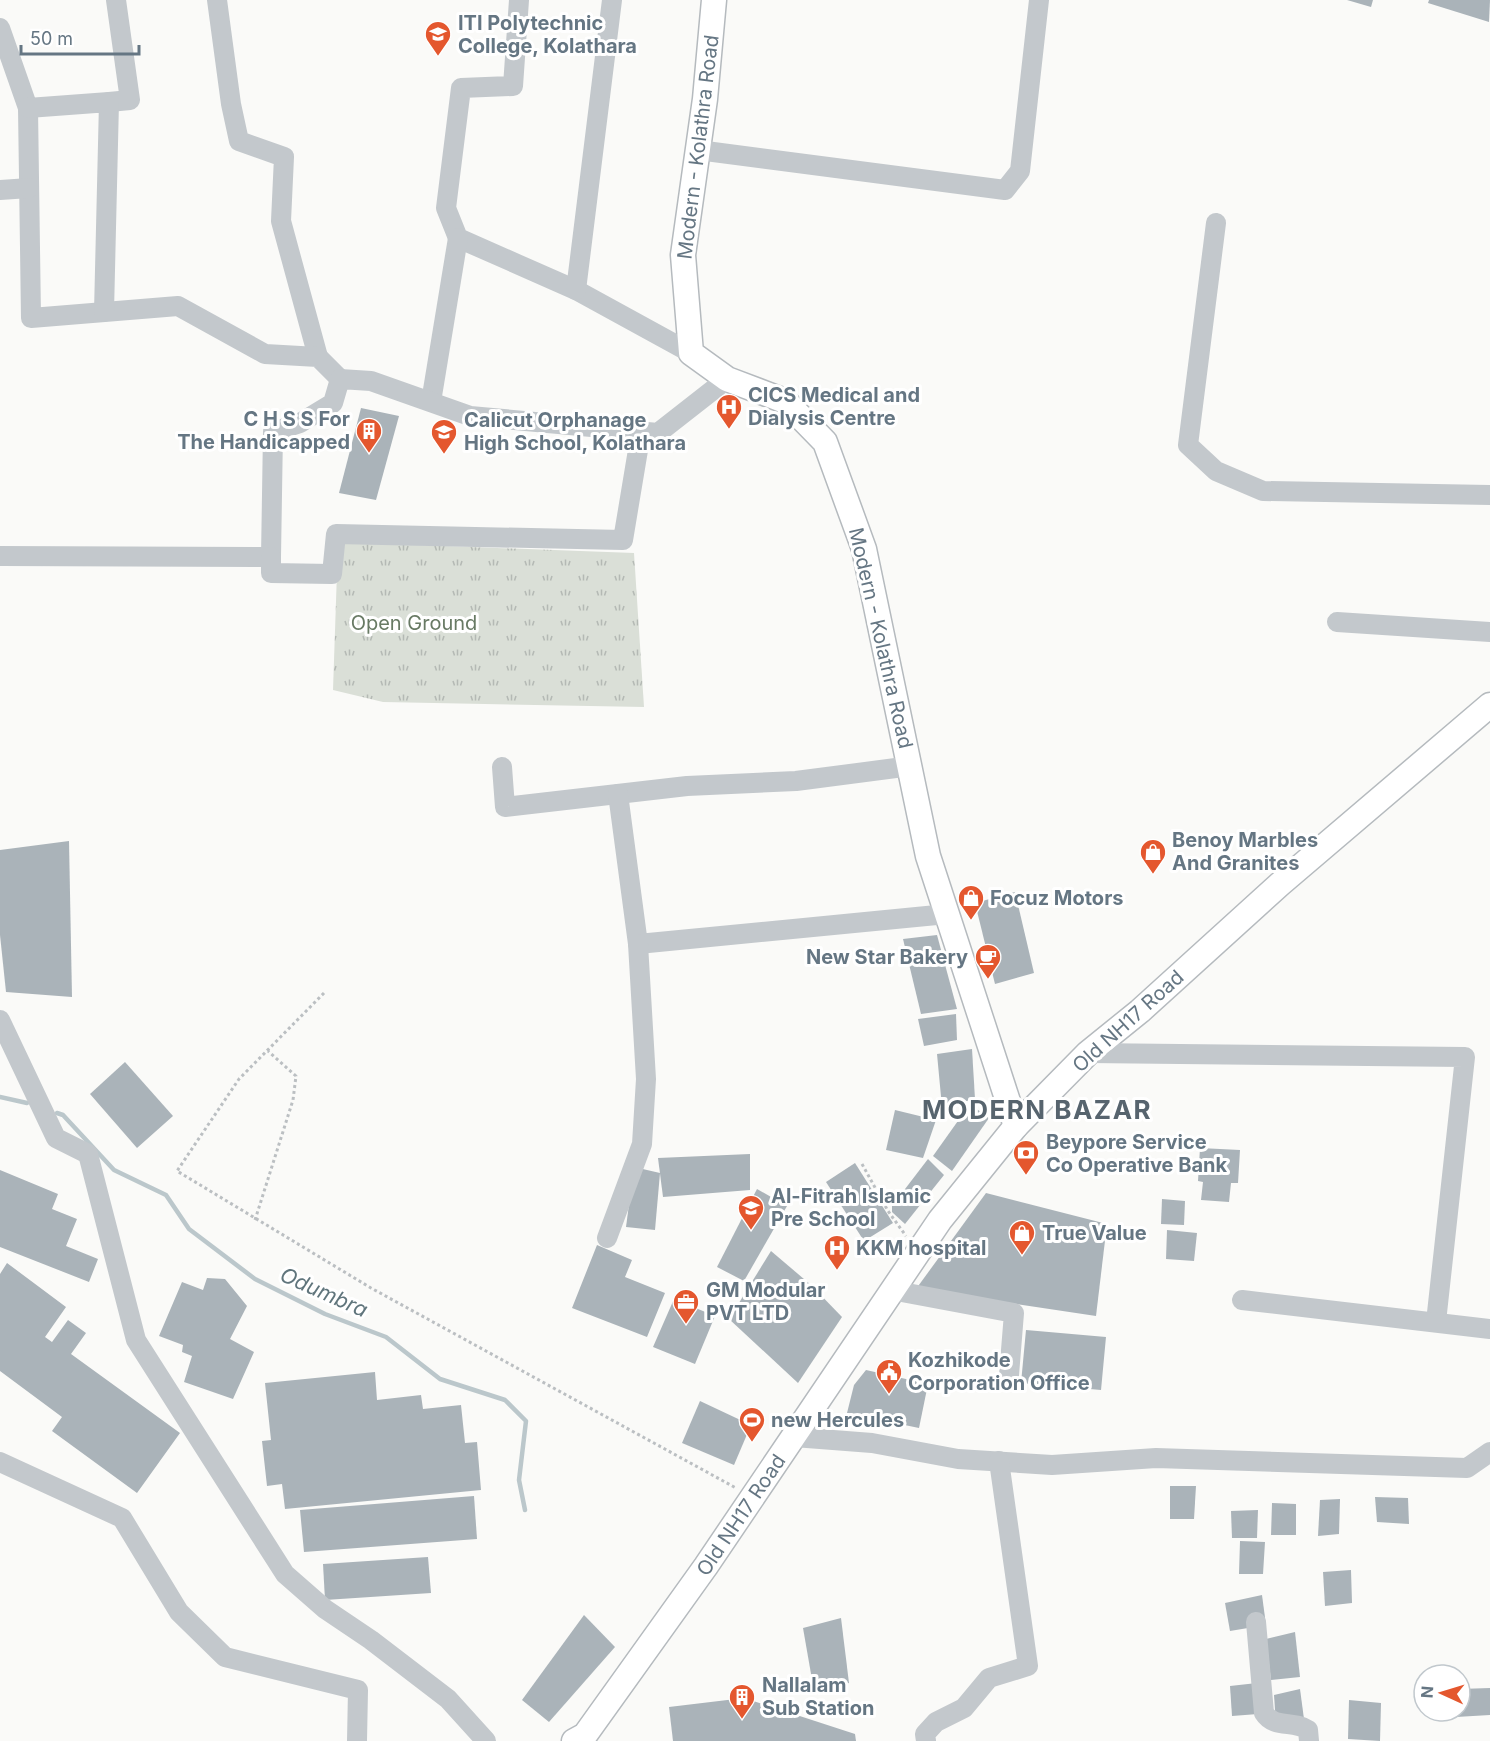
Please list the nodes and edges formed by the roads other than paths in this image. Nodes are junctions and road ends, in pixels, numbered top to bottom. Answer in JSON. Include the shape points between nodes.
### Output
{"nodes":[{"id":1,"x":116,"y":0,"type":"edge"},
{"id":2,"x":217,"y":0,"type":"edge"},
{"id":3,"x":519,"y":0,"type":"edge"},
{"id":4,"x":612,"y":0,"type":"edge"},
{"id":5,"x":714,"y":0,"type":"edge"},
{"id":6,"x":1039,"y":0,"type":"edge"},
{"id":7,"x":0,"y":28,"type":"edge"},
{"id":8,"x":109,"y":102,"type":"junction"},
{"id":9,"x":28,"y":108,"type":"junction"},
{"id":10,"x":698,"y":150,"type":"junction"},
{"id":11,"x":29,"y":188,"type":"junction"},
{"id":12,"x":0,"y":190,"type":"edge"},
{"id":13,"x":1216,"y":223,"type":"dead end"},
{"id":14,"x":458,"y":238,"type":"junction"},
{"id":15,"x":576,"y":290,"type":"junction"},
{"id":16,"x":104,"y":312,"type":"junction"},
{"id":17,"x":691,"y":353,"type":"junction"},
{"id":18,"x":318,"y":357,"type":"junction"},
{"id":19,"x":340,"y":379,"type":"junction"},
{"id":20,"x":727,"y":379,"type":"junction"},
{"id":21,"x":431,"y":402,"type":"junction"},
{"id":22,"x":641,"y":432,"type":"junction"},
{"id":23,"x":1490,"y":495,"type":"edge"},
{"id":24,"x":0,"y":556,"type":"edge"},
{"id":25,"x":271,"y":557,"type":"junction"},
{"id":26,"x":1337,"y":622,"type":"dead end"},
{"id":27,"x":1490,"y":632,"type":"edge"},
{"id":28,"x":1490,"y":705,"type":"edge"},
{"id":29,"x":1479,"y":724,"type":"edge"},
{"id":30,"x":911,"y":766,"type":"junction"},
{"id":31,"x":502,"y":768,"type":"dead end"},
{"id":32,"x":618,"y":794,"type":"junction"},
{"id":33,"x":947,"y":914,"type":"junction"},
{"id":34,"x":638,"y":944,"type":"junction"},
{"id":35,"x":0,"y":1020,"type":"edge"},
{"id":36,"x":1088,"y":1053,"type":"junction"},
{"id":37,"x":1016,"y":1126,"type":"junction"},
{"id":38,"x":607,"y":1238,"type":"dead end"},
{"id":39,"x":891,"y":1290,"type":"junction"},
{"id":40,"x":1242,"y":1300,"type":"dead end"},
{"id":41,"x":1436,"y":1322,"type":"junction"},
{"id":42,"x":1490,"y":1329,"type":"edge"},
{"id":43,"x":1009,"y":1375,"type":"dead end"},
{"id":44,"x":794,"y":1437,"type":"junction"},
{"id":45,"x":1489,"y":1448,"type":"edge"},
{"id":46,"x":999,"y":1461,"type":"junction"},
{"id":47,"x":0,"y":1462,"type":"edge"},
{"id":48,"x":1256,"y":1622,"type":"dead end"},
{"id":49,"x":357,"y":1741,"type":"edge"},
{"id":50,"x":486,"y":1741,"type":"edge"},
{"id":51,"x":574,"y":1741,"type":"edge"},
{"id":52,"x":926,"y":1741,"type":"edge"},
{"id":53,"x":1309,"y":1741,"type":"edge"}],
"edges":[{"from":1,"to":8,"type":"street","via":[[130,100]]},
{"from":2,"to":18,"type":"street","via":[[239,141],[284,157],[281,221]]},
{"from":3,"to":14,"type":"street","via":[[513,86],[461,88],[446,208]]},
{"from":4,"to":15,"type":"street"},
{"from":5,"to":10,"type":"main road","name":"Modern - Kolathra Road"},
{"from":6,"to":10,"type":"street","via":[[1020,171],[1005,190]]},
{"from":7,"to":9,"type":"street"},
{"from":8,"to":9,"type":"street"},
{"from":8,"to":16,"type":"street"},
{"from":9,"to":11,"type":"street"},
{"from":10,"to":17,"type":"main road","name":"Modern - Kolathra Road","via":[[683,255]]},
{"from":11,"to":12,"type":"street"},
{"from":11,"to":16,"type":"street","via":[[31,318]]},
{"from":13,"to":23,"type":"street","via":[[1188,446],[1216,471],[1263,491]]},
{"from":14,"to":15,"type":"street"},
{"from":14,"to":21,"type":"street"},
{"from":15,"to":17,"type":"street"},
{"from":16,"to":18,"type":"street","via":[[178,306],[265,354]]},
{"from":17,"to":20,"type":"main road","name":"Modern - Kolathra Road"},
{"from":18,"to":19,"type":"street"},
{"from":19,"to":21,"type":"street","via":[[371,381]]},
{"from":19,"to":25,"type":"street","via":[[333,403],[300,423],[273,432]]},
{"from":20,"to":22,"type":"street","via":[[658,434]]},
{"from":20,"to":30,"type":"main road","name":"Modern - Kolathra Road","via":[[785,401],[825,442],[864,549]]},
{"from":21,"to":22,"type":"street","via":[[470,416]]},
{"from":22,"to":25,"type":"street","via":[[623,540],[336,534],[332,574],[271,573]]},
{"from":24,"to":25,"type":"street"},
{"from":26,"to":27,"type":"street"},
{"from":28,"to":29,"type":"main road","name":"Old NH17 Road"},
{"from":29,"to":36,"type":"main road","name":"Old NH17 Road","via":[[1280,884]]},
{"from":30,"to":32,"type":"street","via":[[796,781]]},
{"from":30,"to":33,"type":"main road","name":"Modern - Kolathra Road","via":[[928,856]]},
{"from":31,"to":32,"type":"street","via":[[505,807]]},
{"from":32,"to":34,"type":"street"},
{"from":33,"to":34,"type":"street"},
{"from":33,"to":37,"type":"main road","name":"Modern - Kolathra Road"},
{"from":34,"to":38,"type":"street","via":[[646,1079],[642,1144]]},
{"from":35,"to":50,"type":"street","via":[[56,1138],[88,1154],[136,1340],[285,1574],[325,1609],[448,1699]]},
{"from":36,"to":37,"type":"main road","name":"Old NH17 Road"},
{"from":36,"to":41,"type":"street","via":[[1465,1057]]},
{"from":37,"to":39,"type":"main road","name":"Old NH17 Road"},
{"from":39,"to":43,"type":"street","via":[[1014,1313]]},
{"from":39,"to":44,"type":"main road","name":"Old NH17 Road"},
{"from":40,"to":41,"type":"street"},
{"from":41,"to":42,"type":"street"},
{"from":44,"to":46,"type":"street","via":[[872,1443],[958,1459]]},
{"from":44,"to":51,"type":"main road","name":"Old NH17 Road","via":[[585,1735]]},
{"from":45,"to":46,"type":"street","via":[[1477,1464],[1467,1468],[1156,1458],[1052,1465]]},
{"from":46,"to":52,"type":"street","via":[[1028,1666],[989,1678],[964,1707],[936,1722],[925,1734]]},
{"from":47,"to":49,"type":"street","via":[[122,1518],[179,1612],[225,1657],[358,1690]]},
{"from":48,"to":53,"type":"street","via":[[1264,1713],[1276,1723],[1301,1725],[1308,1730]]}]}
